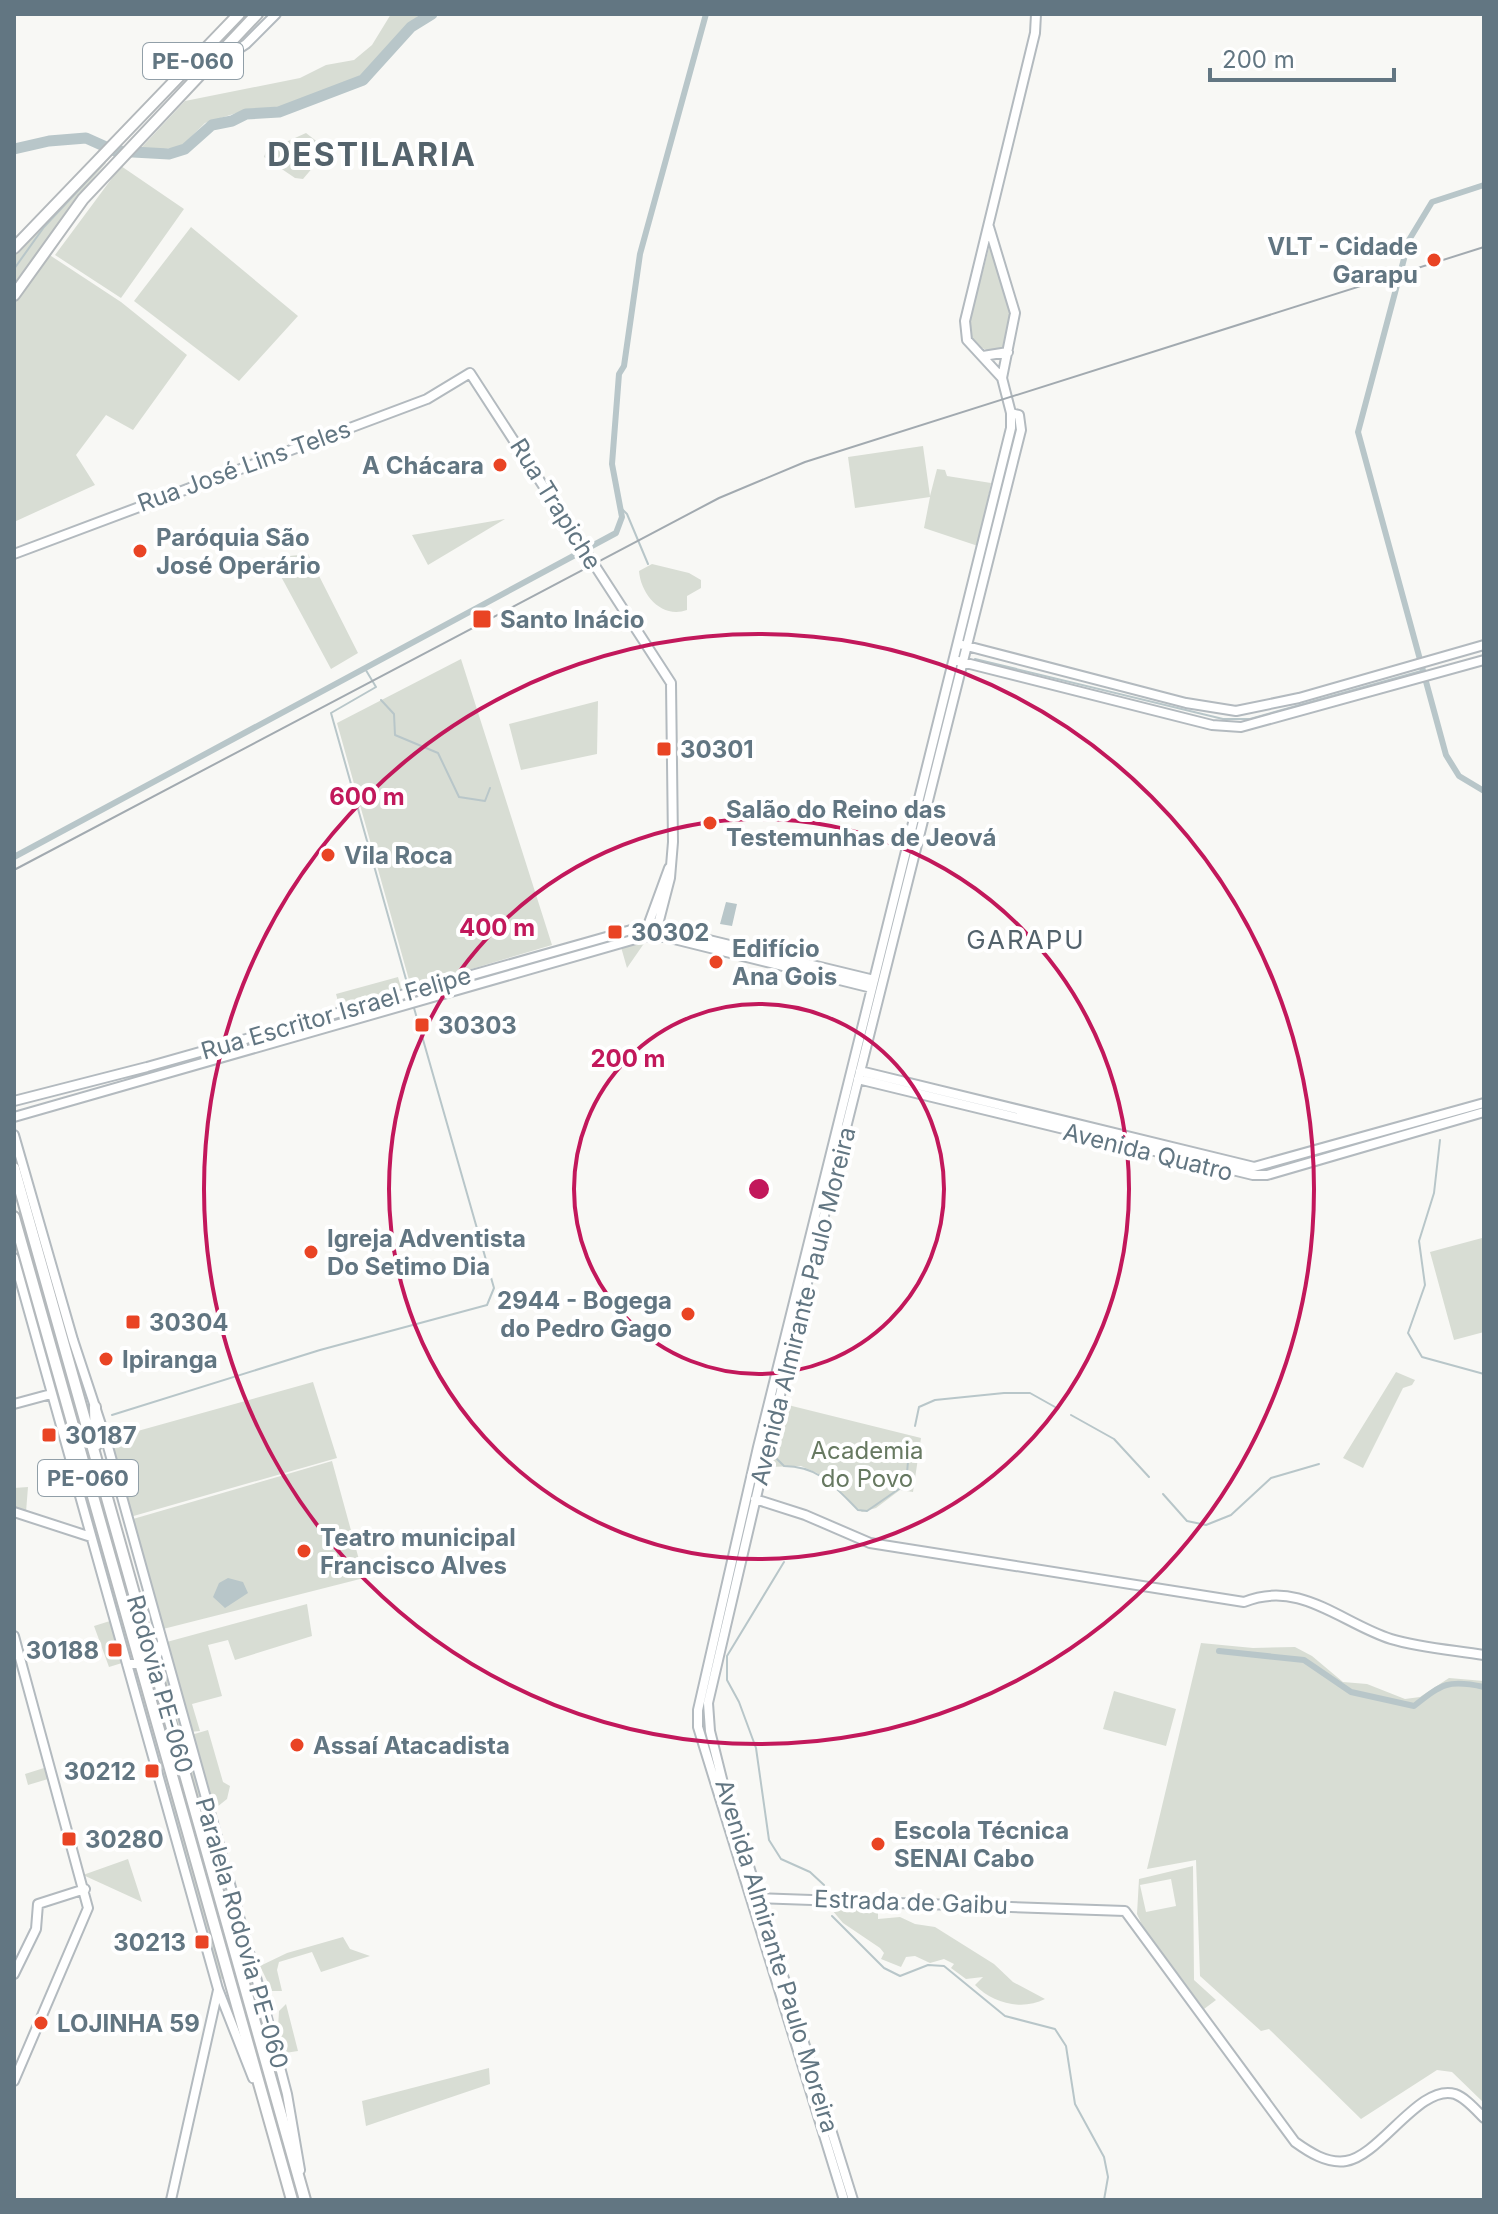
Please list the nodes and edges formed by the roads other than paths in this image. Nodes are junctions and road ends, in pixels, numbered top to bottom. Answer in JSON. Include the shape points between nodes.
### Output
{"nodes":[{"id":1,"x":239,"y":14,"type":"edge"},
{"id":2,"x":257,"y":14,"type":"edge"},
{"id":3,"x":276,"y":14,"type":"edge"},
{"id":4,"x":1036,"y":14,"type":"edge"},
{"id":5,"x":200,"y":72,"type":"junction"},
{"id":6,"x":989,"y":227,"type":"junction"},
{"id":7,"x":14,"y":248,"type":"edge"},
{"id":8,"x":14,"y":295,"type":"edge"},
{"id":9,"x":1008,"y":352,"type":"junction"},
{"id":10,"x":983,"y":356,"type":"junction"},
{"id":11,"x":470,"y":373,"type":"joint"},
{"id":12,"x":1002,"y":378,"type":"junction"},
{"id":13,"x":14,"y":554,"type":"edge"},
{"id":14,"x":962,"y":645,"type":"junction"},
{"id":15,"x":1484,"y":645,"type":"edge"},
{"id":16,"x":1484,"y":660,"type":"edge"},
{"id":17,"x":958,"y":661,"type":"junction"},
{"id":18,"x":651,"y":932,"type":"junction"},
{"id":19,"x":873,"y":984,"type":"junction"},
{"id":20,"x":404,"y":999,"type":"junction"},
{"id":21,"x":859,"y":1075,"type":"junction"},
{"id":22,"x":14,"y":1101,"type":"edge"},
{"id":23,"x":1484,"y":1103,"type":"edge"},
{"id":24,"x":1484,"y":1112,"type":"edge"},
{"id":25,"x":14,"y":1117,"type":"edge"},
{"id":26,"x":14,"y":1135,"type":"edge"},
{"id":27,"x":14,"y":1168,"type":"edge"},
{"id":28,"x":14,"y":1217,"type":"edge"},
{"id":29,"x":45,"y":1255,"type":"junction"},
{"id":30,"x":19,"y":1261,"type":"edge"},
{"id":31,"x":51,"y":1394,"type":"junction"},
{"id":32,"x":14,"y":1404,"type":"edge"},
{"id":33,"x":95,"y":1407,"type":"junction"},
{"id":34,"x":72,"y":1422,"type":"junction"},
{"id":35,"x":96,"y":1459,"type":"junction"},
{"id":36,"x":76,"y":1481,"type":"junction"},
{"id":37,"x":755,"y":1499,"type":"junction"},
{"id":38,"x":14,"y":1512,"type":"edge"},
{"id":39,"x":91,"y":1537,"type":"junction"},
{"id":40,"x":14,"y":1636,"type":"edge"},
{"id":41,"x":161,"y":1642,"type":"junction"},
{"id":42,"x":1484,"y":1655,"type":"edge"},
{"id":43,"x":153,"y":1661,"type":"junction"},
{"id":44,"x":127,"y":1664,"type":"junction"},
{"id":45,"x":141,"y":1666,"type":"junction"},
{"id":46,"x":85,"y":1889,"type":"junction"},
{"id":47,"x":749,"y":1898,"type":"junction"},
{"id":48,"x":759,"y":1898,"type":"junction"},
{"id":49,"x":14,"y":1974,"type":"edge"},
{"id":50,"x":218,"y":1989,"type":"junction"},
{"id":51,"x":14,"y":2081,"type":"edge"},
{"id":52,"x":264,"y":2102,"type":"junction"},
{"id":53,"x":1484,"y":2118,"type":"edge"},
{"id":54,"x":300,"y":2179,"type":"junction"},
{"id":55,"x":171,"y":2200,"type":"edge"},
{"id":56,"x":292,"y":2200,"type":"edge"},
{"id":57,"x":305,"y":2200,"type":"edge"},
{"id":58,"x":844,"y":2200,"type":"edge"},
{"id":59,"x":853,"y":2200,"type":"edge"}],
"edges":[{"from":1,"to":7,"type":"highway","number":"PE-060"},
{"from":2,"to":5,"type":"highway","number":"PE-060"},
{"from":3,"to":5,"type":"street","via":[[246,44]]},
{"from":4,"to":6,"type":"street","name":"Avenida Almirante Paulo Moreira"},
{"from":5,"to":8,"type":"highway","number":"PE-060","via":[[83,199]]},
{"from":6,"to":9,"type":"street","name":"Avenida Almirante Paulo Moreira","via":[[1014,308]]},
{"from":6,"to":10,"type":"street","name":"Avenida Almirante Paulo Moreira","via":[[965,321],[967,340]]},
{"from":9,"to":10,"type":"street"},
{"from":9,"to":12,"type":"street","name":"Avenida Almirante Paulo Moreira"},
{"from":10,"to":12,"type":"street","name":"Avenida Almirante Paulo Moreira"},
{"from":11,"to":13,"type":"street","name":"Rua José Lins Teles","via":[[427,399]]},
{"from":11,"to":18,"type":"street","name":"Rua Trapiche","via":[[671,683],[673,842],[670,878]]},
{"from":12,"to":14,"type":"street","name":"Avenida Almirante Paulo Moreira","via":[[1011,428]]},
{"from":14,"to":15,"type":"street","via":[[1226,711],[1249,710]]},
{"from":14,"to":17,"type":"street","name":"Avenida Almirante Paulo Moreira"},
{"from":16,"to":17,"type":"street","via":[[1260,724],[1225,727]]},
{"from":17,"to":19,"type":"street","name":"Avenida Almirante Paulo Moreira"},
{"from":17,"to":21,"type":"street","name":"Avenida Almirante Paulo Moreira"},
{"from":18,"to":19,"type":"street"},
{"from":18,"to":20,"type":"street","name":"Rua Escritor Israel Felipe","via":[[562,947]]},
{"from":19,"to":47,"type":"street","name":"Avenida Almirante Paulo Moreira","via":[[698,1710],[698,1727]]},
{"from":20,"to":22,"type":"street","name":"Rua Escritor Israel Felipe"},
{"from":20,"to":25,"type":"street","name":"Rua Escritor Israel Felipe"},
{"from":21,"to":23,"type":"street","name":"Avenida Quatro","via":[[1254,1167]]},
{"from":21,"to":24,"type":"street","name":"Avenida Quatro","via":[[1253,1175]]},
{"from":21,"to":37,"type":"street","name":"Avenida Almirante Paulo Moreira"},
{"from":26,"to":29,"type":"street","name":"Paralela Rodovia PE-060","number":"PE-060"},
{"from":27,"to":29,"type":"highway","name":"Rodovia PE-060","number":"PE-060"},
{"from":28,"to":30,"type":"highway","name":"Rodovia PE-060","number":"PE-060"},
{"from":29,"to":30,"type":"street"},
{"from":29,"to":33,"type":"street","name":"Paralela Rodovia PE-060","number":"PE-060"},
{"from":29,"to":35,"type":"highway","name":"Rodovia PE-060","number":"PE-060"},
{"from":30,"to":31,"type":"street","name":"Paralela Rodovia PE-060","number":"PE-060"},
{"from":30,"to":34,"type":"highway","name":"Rodovia PE-060","number":"PE-060"},
{"from":31,"to":32,"type":"street"},
{"from":31,"to":36,"type":"street","name":"Paralela Rodovia PE-060","number":"PE-060"},
{"from":33,"to":35,"type":"highway"},
{"from":33,"to":41,"type":"street","name":"Paralela Rodovia PE-060","number":"PE-060"},
{"from":34,"to":36,"type":"highway"},
{"from":34,"to":45,"type":"highway","name":"Rodovia PE-060","number":"PE-060"},
{"from":35,"to":43,"type":"highway","name":"Rodovia PE-060","number":"PE-060"},
{"from":36,"to":39,"type":"street","name":"Paralela Rodovia PE-060","number":"PE-060"},
{"from":37,"to":42,"type":"street","via":[[870,1543],[1244,1602],[1289,1595],[1315,1601],[1388,1638]]},
{"from":37,"to":48,"type":"street","name":"Avenida Almirante Paulo Moreira","via":[[708,1722]]},
{"from":38,"to":39,"type":"street"},
{"from":39,"to":44,"type":"street","name":"Paralela Rodovia PE-060","number":"PE-060"},
{"from":40,"to":46,"type":"street"},
{"from":41,"to":43,"type":"street"},
{"from":41,"to":54,"type":"street","name":"Paralela Rodovia PE-060","number":"PE-060","via":[[287,2094]]},
{"from":43,"to":45,"type":"street"},
{"from":43,"to":54,"type":"highway","name":"Rodovia PE-060","number":"PE-060"},
{"from":44,"to":45,"type":"street"},
{"from":44,"to":50,"type":"street","name":"Paralela Rodovia PE-060","number":"PE-060"},
{"from":45,"to":52,"type":"highway","name":"Rodovia PE-060","number":"PE-060"},
{"from":46,"to":49,"type":"street","via":[[38,1904],[36,1929]]},
{"from":46,"to":51,"type":"street","via":[[86,1918]]},
{"from":47,"to":48,"type":"street","name":"Estrada de Gaibu"},
{"from":47,"to":58,"type":"street","name":"Avenida Almirante Paulo Moreira"},
{"from":48,"to":53,"type":"street","name":"Estrada de Gaibu","via":[[1127,1912],[1295,2142],[1317,2156],[1338,2161],[1358,2157],[1437,2094],[1455,2094]]},
{"from":48,"to":59,"type":"street","name":"Avenida Almirante Paulo Moreira"},
{"from":50,"to":52,"type":"street","name":"Paralela Rodovia PE-060","number":"PE-060"},
{"from":50,"to":55,"type":"street"},
{"from":52,"to":56,"type":"highway","name":"Rodovia PE-060","number":"PE-060"},
{"from":54,"to":57,"type":"highway","name":"Rodovia PE-060","number":"PE-060"}]}
